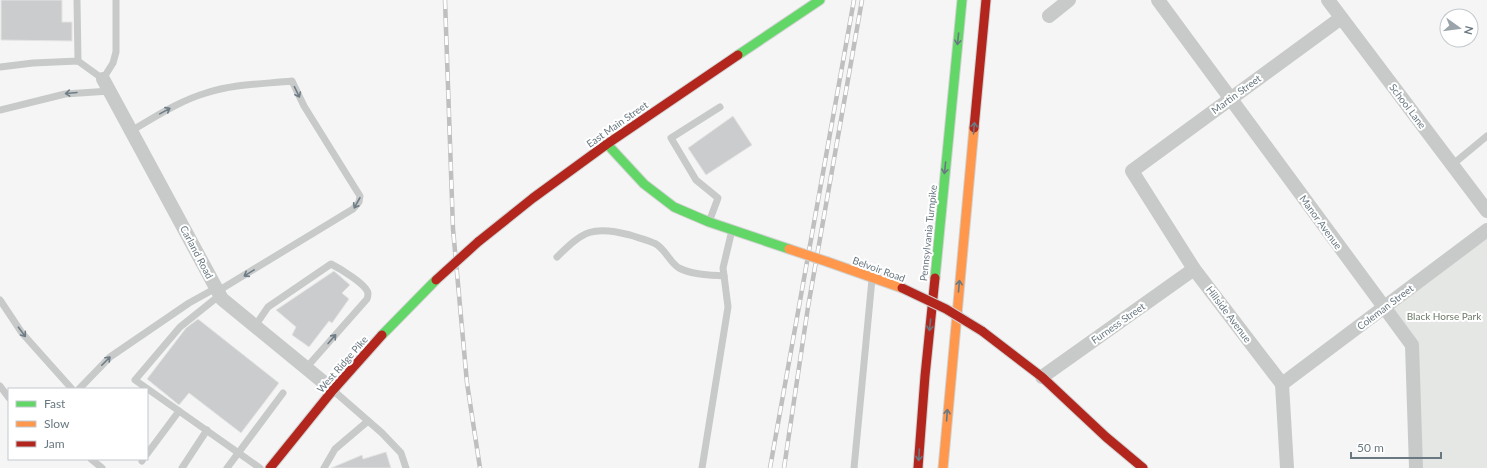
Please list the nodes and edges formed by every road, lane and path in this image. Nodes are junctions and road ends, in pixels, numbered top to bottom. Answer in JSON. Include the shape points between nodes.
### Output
{"nodes":[{"id":1,"x":77,"y":0,"type":"edge"},
{"id":2,"x":116,"y":0,"type":"edge"},
{"id":3,"x":820,"y":0,"type":"edge"},
{"id":4,"x":962,"y":0,"type":"edge"},
{"id":5,"x":986,"y":0,"type":"edge"},
{"id":6,"x":1069,"y":0,"type":"edge"},
{"id":7,"x":1158,"y":0,"type":"edge"},
{"id":8,"x":1328,"y":0,"type":"edge"},
{"id":9,"x":1048,"y":16,"type":"dead end"},
{"id":10,"x":1341,"y":18,"type":"junction"},
{"id":11,"x":78,"y":61,"type":"junction"},
{"id":12,"x":0,"y":67,"type":"edge"},
{"id":13,"x":106,"y":85,"type":"junction"},
{"id":14,"x":1230,"y":99,"type":"junction"},
{"id":15,"x":720,"y":106,"type":"dead end"},
{"id":16,"x":0,"y":110,"type":"edge"},
{"id":17,"x":131,"y":130,"type":"junction"},
{"id":18,"x":1487,"y":136,"type":"edge"},
{"id":19,"x":607,"y":144,"type":"junction"},
{"id":20,"x":1452,"y":165,"type":"junction"},
{"id":21,"x":1132,"y":171,"type":"joint"},
{"id":22,"x":1487,"y":211,"type":"edge"},
{"id":23,"x":709,"y":222,"type":"junction"},
{"id":24,"x":732,"y":230,"type":"junction"},
{"id":25,"x":1487,"y":230,"type":"edge"},
{"id":26,"x":557,"y":257,"type":"dead end"},
{"id":27,"x":1194,"y":268,"type":"junction"},
{"id":28,"x":724,"y":276,"type":"junction"},
{"id":29,"x":872,"y":277,"type":"junction"},
{"id":30,"x":436,"y":280,"type":"joint"},
{"id":31,"x":218,"y":291,"type":"junction"},
{"id":32,"x":0,"y":300,"type":"edge"},
{"id":33,"x":1384,"y":308,"type":"junction"},
{"id":34,"x":255,"y":326,"type":"junction"},
{"id":35,"x":306,"y":368,"type":"junction"},
{"id":36,"x":1042,"y":377,"type":"junction"},
{"id":37,"x":1282,"y":384,"type":"junction"},
{"id":38,"x":0,"y":386,"type":"edge"},
{"id":39,"x":71,"y":388,"type":"edge"},
{"id":40,"x":80,"y":388,"type":"edge"},
{"id":41,"x":145,"y":388,"type":"edge"},
{"id":42,"x":148,"y":390,"type":"edge"},
{"id":43,"x":333,"y":390,"type":"junction"},
{"id":44,"x":282,"y":393,"type":"dead end"},
{"id":45,"x":8,"y":397,"type":"edge"},
{"id":46,"x":179,"y":411,"type":"junction"},
{"id":47,"x":368,"y":420,"type":"junction"},
{"id":48,"x":207,"y":430,"type":"junction"},
{"id":49,"x":238,"y":452,"type":"junction"},
{"id":50,"x":148,"y":453,"type":"edge"},
{"id":51,"x":92,"y":460,"type":"edge"},
{"id":52,"x":102,"y":468,"type":"edge"},
{"id":53,"x":182,"y":468,"type":"edge"},
{"id":54,"x":227,"y":468,"type":"edge"},
{"id":55,"x":260,"y":468,"type":"edge"},
{"id":56,"x":270,"y":468,"type":"edge"},
{"id":57,"x":324,"y":468,"type":"edge"},
{"id":58,"x":406,"y":468,"type":"edge"},
{"id":59,"x":702,"y":468,"type":"edge"},
{"id":60,"x":854,"y":468,"type":"edge"},
{"id":61,"x":918,"y":468,"type":"edge"},
{"id":62,"x":943,"y":468,"type":"edge"},
{"id":63,"x":1143,"y":468,"type":"edge"},
{"id":64,"x":1287,"y":468,"type":"edge"},
{"id":65,"x":1416,"y":468,"type":"edge"}],
"edges":[{"from":1,"to":11,"type":"lane"},
{"from":2,"to":13,"type":"lane","via":[[116,52]]},
{"from":3,"to":19,"type":"main road","name":"East Main Street"},
{"from":4,"to":61,"type":"main road","name":"Pennsylvania Turnpike","one_way":true,"via":[[924,376]]},
{"from":62,"to":5,"type":"main road","one_way":true},
{"from":6,"to":9,"type":"street"},
{"from":7,"to":14,"type":"street","name":"Manor Avenue"},
{"from":8,"to":10,"type":"street","name":"School Lane"},
{"from":10,"to":14,"type":"street","name":"Martin Street"},
{"from":10,"to":20,"type":"street","name":"School Lane"},
{"from":11,"to":12,"type":"lane","via":[[33,62]]},
{"from":11,"to":13,"type":"lane"},
{"from":13,"to":16,"type":"lane","one_way":true},
{"from":13,"to":17,"type":"street","name":"Carland Road"},
{"from":14,"to":21,"type":"street","name":"Martin Street"},
{"from":14,"to":33,"type":"street","name":"Manor Avenue"},
{"from":15,"to":23,"type":"lane","via":[[671,138],[696,180],[718,198]]},
{"from":17,"to":31,"type":"street","name":"Carland Road"},
{"from":17,"to":31,"type":"lane","one_way":true,"via":[[176,105],[206,93],[292,80],[304,106],[360,196],[353,209]]},
{"from":18,"to":20,"type":"lane"},
{"from":19,"to":23,"type":"main road","name":"Belvoir Road","via":[[660,198],[688,214]]},
{"from":19,"to":30,"type":"main road","name":"East Main Street","bridge":true,"via":[[533,198]]},
{"from":20,"to":22,"type":"street","name":"School Lane"},
{"from":21,"to":27,"type":"street","name":"Hillside Avenue"},
{"from":23,"to":24,"type":"main road","name":"Belvoir Road"},
{"from":24,"to":28,"type":"lane","via":[[723,268]]},
{"from":24,"to":29,"type":"main road","name":"Belvoir Road","bridge":true},
{"from":25,"to":33,"type":"street","name":"Coleman Street"},
{"from":26,"to":28,"type":"lane","via":[[581,235],[606,230],[656,244],[678,268]]},
{"from":27,"to":36,"type":"street","name":"Furness Street"},
{"from":27,"to":37,"type":"street","name":"Hillside Avenue"},
{"from":28,"to":59,"type":"lane","via":[[728,307]]},
{"from":29,"to":36,"type":"main road","name":"Belvoir Road","bridge":true,"via":[[946,309],[982,331]]},
{"from":29,"to":60,"type":"lane"},
{"from":30,"to":43,"type":"main road","name":"West Ridge Pike"},
{"from":31,"to":34,"type":"street","name":"Carland Road","via":[[222,299]]},
{"from":40,"to":31,"type":"lane","one_way":true,"via":[[110,357],[189,303]]},
{"from":31,"to":41,"type":"lane","via":[[180,327],[135,380]]},
{"from":32,"to":39,"type":"lane","one_way":true,"via":[[22,333]]},
{"from":33,"to":37,"type":"street","name":"Coleman Street"},
{"from":33,"to":65,"type":"street","name":"Manor Avenue","via":[[1412,345]]},
{"from":34,"to":35,"type":"street","name":"Carland Road"},
{"from":35,"to":34,"type":"lane","one_way":true,"via":[[367,299],[367,290],[353,278],[331,264],[268,307]]},
{"from":35,"to":43,"type":"street","name":"Carland Road"},
{"from":36,"to":63,"type":"main road","name":"Belvoir Road"},
{"from":37,"to":64,"type":"street"},
{"from":38,"to":45,"type":"lane"},
{"from":42,"to":46,"type":"lane"},
{"from":43,"to":47,"type":"lane"},
{"from":43,"to":56,"type":"main road","name":"West Ridge Pike"},
{"from":44,"to":49,"type":"lane"},
{"from":46,"to":48,"type":"lane"},
{"from":46,"to":50,"type":"lane"},
{"from":47,"to":57,"type":"lane","via":[[336,449]]},
{"from":47,"to":58,"type":"lane","via":[[401,453]]},
{"from":48,"to":49,"type":"lane"},
{"from":48,"to":53,"type":"lane"},
{"from":49,"to":54,"type":"lane"},
{"from":49,"to":55,"type":"lane"},
{"from":51,"to":52,"type":"lane"}]}
